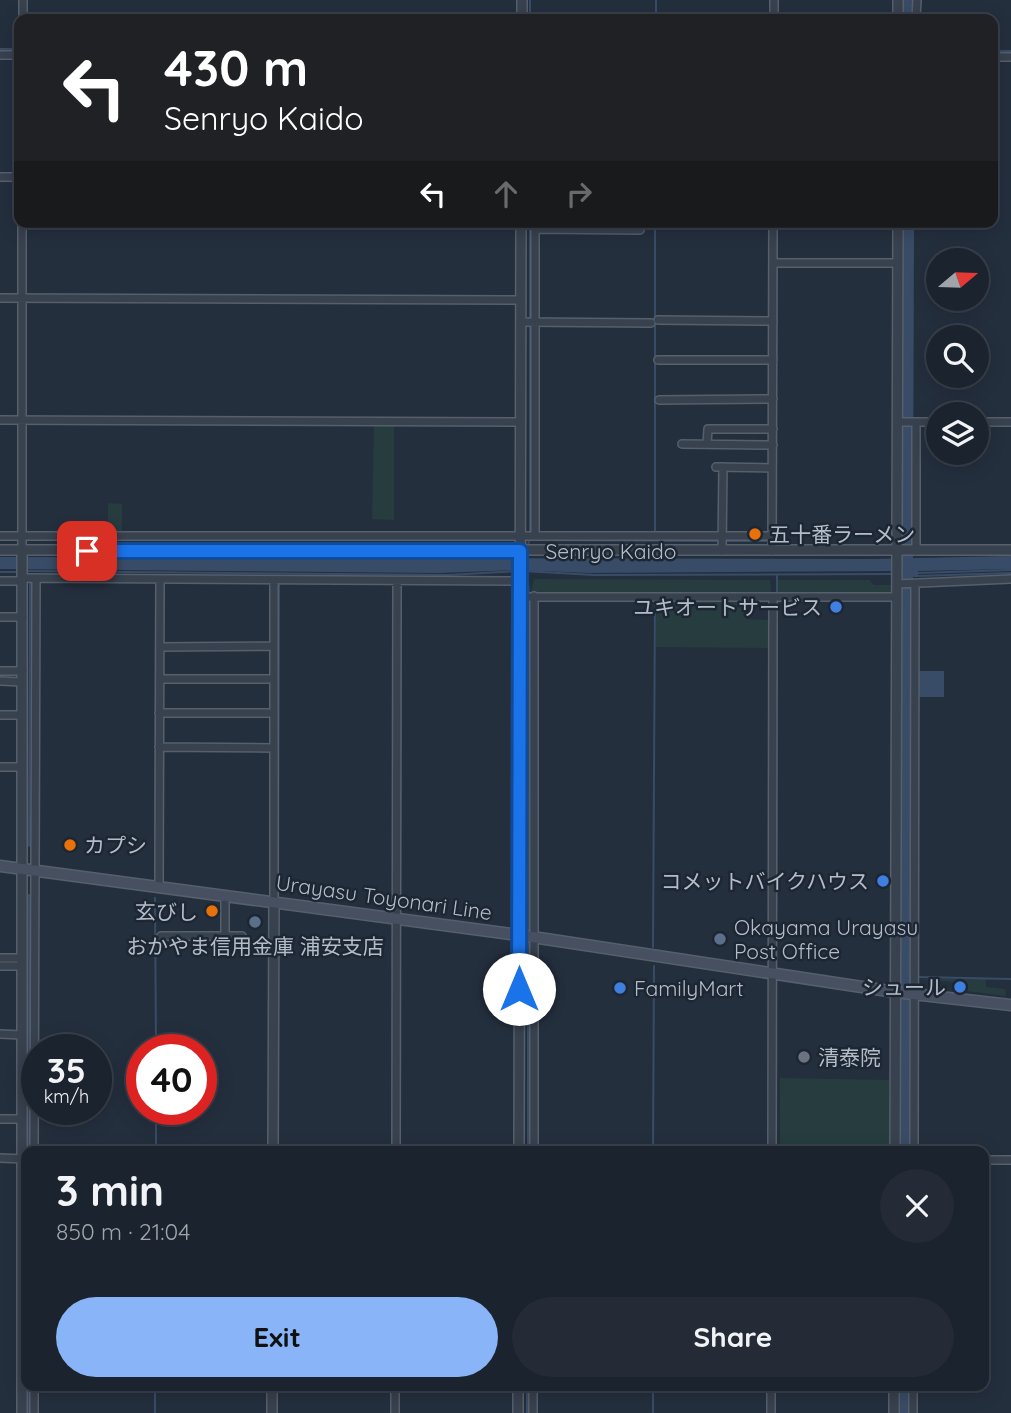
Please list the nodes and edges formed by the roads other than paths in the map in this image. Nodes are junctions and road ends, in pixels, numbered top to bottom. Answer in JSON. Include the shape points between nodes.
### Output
{"nodes":[{"id":1,"x":22,"y":228,"type":"edge"},
{"id":2,"x":521,"y":228,"type":"edge"},
{"id":3,"x":536,"y":228,"type":"edge"},
{"id":4,"x":602,"y":228,"type":"edge"},
{"id":5,"x":773,"y":228,"type":"edge"},
{"id":6,"x":898,"y":228,"type":"edge"},
{"id":7,"x":640,"y":230,"type":"dead end"},
{"id":8,"x":776,"y":263,"type":"junction"},
{"id":9,"x":898,"y":263,"type":"junction"},
{"id":10,"x":0,"y":298,"type":"edge"},
{"id":11,"x":22,"y":298,"type":"junction"},
{"id":12,"x":521,"y":300,"type":"junction"},
{"id":13,"x":773,"y":321,"type":"junction"},
{"id":14,"x":529,"y":322,"type":"junction"},
{"id":15,"x":658,"y":360,"type":"dead end"},
{"id":16,"x":773,"y":360,"type":"junction"},
{"id":17,"x":773,"y":399,"type":"junction"},
{"id":18,"x":659,"y":400,"type":"dead end"},
{"id":19,"x":22,"y":418,"type":"junction"},
{"id":20,"x":0,"y":420,"type":"edge"},
{"id":21,"x":521,"y":422,"type":"junction"},
{"id":22,"x":907,"y":422,"type":"junction"},
{"id":23,"x":926,"y":422,"type":"edge"},
{"id":24,"x":989,"y":422,"type":"edge"},
{"id":25,"x":1011,"y":422,"type":"edge"},
{"id":26,"x":773,"y":429,"type":"junction"},
{"id":27,"x":682,"y":444,"type":"dead end"},
{"id":28,"x":707,"y":444,"type":"junction"},
{"id":29,"x":773,"y":445,"type":"junction"},
{"id":30,"x":772,"y":468,"type":"junction"},
{"id":31,"x":22,"y":536,"type":"junction"},
{"id":32,"x":62,"y":536,"type":"junction"},
{"id":33,"x":137,"y":536,"type":"junction"},
{"id":34,"x":528,"y":536,"type":"junction"},
{"id":35,"x":772,"y":536,"type":"junction"},
{"id":36,"x":0,"y":537,"type":"edge"},
{"id":37,"x":178,"y":541,"type":"junction"},
{"id":38,"x":238,"y":541,"type":"junction"},
{"id":39,"x":401,"y":542,"type":"junction"},
{"id":40,"x":722,"y":542,"type":"junction"},
{"id":41,"x":0,"y":550,"type":"edge"},
{"id":42,"x":137,"y":550,"type":"junction"},
{"id":43,"x":1011,"y":550,"type":"edge"},
{"id":44,"x":62,"y":551,"type":"junction"},
{"id":45,"x":772,"y":551,"type":"junction"},
{"id":46,"x":916,"y":551,"type":"junction"},
{"id":47,"x":22,"y":553,"type":"junction"},
{"id":48,"x":520,"y":554,"type":"junction"},
{"id":49,"x":897,"y":555,"type":"junction"},
{"id":50,"x":23,"y":577,"type":"junction"},
{"id":51,"x":520,"y":577,"type":"junction"},
{"id":52,"x":36,"y":579,"type":"junction"},
{"id":53,"x":1011,"y":579,"type":"edge"},
{"id":54,"x":160,"y":580,"type":"junction"},
{"id":55,"x":0,"y":581,"type":"edge"},
{"id":56,"x":274,"y":581,"type":"junction"},
{"id":57,"x":397,"y":581,"type":"junction"},
{"id":58,"x":904,"y":583,"type":"junction"},
{"id":59,"x":528,"y":596,"type":"junction"},
{"id":60,"x":776,"y":597,"type":"junction"},
{"id":61,"x":897,"y":597,"type":"junction"},
{"id":62,"x":0,"y":617,"type":"edge"},
{"id":63,"x":23,"y":617,"type":"junction"},
{"id":64,"x":899,"y":620,"type":"junction"},
{"id":65,"x":913,"y":620,"type":"junction"},
{"id":66,"x":274,"y":646,"type":"junction"},
{"id":67,"x":160,"y":647,"type":"junction"},
{"id":68,"x":0,"y":671,"type":"edge"},
{"id":69,"x":23,"y":671,"type":"junction"},
{"id":70,"x":160,"y":679,"type":"junction"},
{"id":71,"x":274,"y":679,"type":"junction"},
{"id":72,"x":0,"y":681,"type":"edge"},
{"id":73,"x":22,"y":682,"type":"junction"},
{"id":74,"x":159,"y":713,"type":"junction"},
{"id":75,"x":274,"y":713,"type":"junction"},
{"id":76,"x":0,"y":715,"type":"edge"},
{"id":77,"x":22,"y":715,"type":"junction"},
{"id":78,"x":30,"y":734,"type":"junction"},
{"id":79,"x":159,"y":747,"type":"junction"},
{"id":80,"x":274,"y":748,"type":"junction"},
{"id":81,"x":0,"y":766,"type":"edge"},
{"id":82,"x":22,"y":767,"type":"junction"},
{"id":83,"x":0,"y":866,"type":"edge"},
{"id":84,"x":22,"y":868,"type":"junction"},
{"id":85,"x":37,"y":870,"type":"junction"},
{"id":86,"x":159,"y":888,"type":"junction"},
{"id":87,"x":225,"y":897,"type":"junction"},
{"id":88,"x":274,"y":901,"type":"junction"},
{"id":89,"x":396,"y":918,"type":"junction"},
{"id":90,"x":29,"y":931,"type":"junction"},
{"id":91,"x":161,"y":936,"type":"dead end"},
{"id":92,"x":225,"y":936,"type":"junction"},
{"id":93,"x":242,"y":936,"type":"dead end"},
{"id":94,"x":527,"y":936,"type":"junction"},
{"id":95,"x":0,"y":958,"type":"edge"},
{"id":96,"x":22,"y":962,"type":"junction"},
{"id":97,"x":0,"y":966,"type":"edge"},
{"id":98,"x":772,"y":974,"type":"junction"},
{"id":99,"x":29,"y":986,"type":"junction"},
{"id":100,"x":906,"y":993,"type":"junction"},
{"id":101,"x":1011,"y":1005,"type":"edge"},
{"id":102,"x":0,"y":1034,"type":"edge"},
{"id":103,"x":22,"y":1034,"type":"edge"},
{"id":104,"x":21,"y":1035,"type":"edge"},
{"id":105,"x":0,"y":1119,"type":"edge"},
{"id":106,"x":21,"y":1119,"type":"edge"},
{"id":107,"x":22,"y":1125,"type":"edge"},
{"id":108,"x":23,"y":1146,"type":"edge"},
{"id":109,"x":34,"y":1146,"type":"edge"},
{"id":110,"x":273,"y":1146,"type":"edge"},
{"id":111,"x":396,"y":1146,"type":"edge"},
{"id":112,"x":519,"y":1146,"type":"edge"},
{"id":113,"x":534,"y":1146,"type":"edge"},
{"id":114,"x":772,"y":1146,"type":"edge"},
{"id":115,"x":895,"y":1146,"type":"edge"},
{"id":116,"x":914,"y":1146,"type":"edge"},
{"id":117,"x":0,"y":1158,"type":"edge"},
{"id":118,"x":21,"y":1158,"type":"edge"},
{"id":119,"x":989,"y":1160,"type":"edge"},
{"id":120,"x":1011,"y":1160,"type":"edge"},
{"id":121,"x":23,"y":1391,"type":"edge"},
{"id":122,"x":34,"y":1391,"type":"edge"},
{"id":123,"x":272,"y":1391,"type":"edge"},
{"id":124,"x":395,"y":1391,"type":"edge"},
{"id":125,"x":518,"y":1391,"type":"edge"},
{"id":126,"x":533,"y":1391,"type":"edge"},
{"id":127,"x":771,"y":1391,"type":"edge"},
{"id":128,"x":894,"y":1391,"type":"edge"},
{"id":129,"x":913,"y":1391,"type":"edge"},
{"id":130,"x":22,"y":1413,"type":"edge"},
{"id":131,"x":34,"y":1413,"type":"edge"},
{"id":132,"x":272,"y":1413,"type":"edge"},
{"id":133,"x":395,"y":1413,"type":"edge"},
{"id":134,"x":518,"y":1413,"type":"edge"},
{"id":135,"x":533,"y":1413,"type":"edge"},
{"id":136,"x":771,"y":1413,"type":"edge"},
{"id":137,"x":894,"y":1413,"type":"edge"},
{"id":138,"x":913,"y":1413,"type":"edge"}],
"edges":[{"from":1,"to":11,"type":"street"},
{"from":2,"to":12,"type":"street"},
{"from":3,"to":14,"type":"street"},
{"from":4,"to":7,"type":"street"},
{"from":5,"to":8,"type":"street"},
{"from":6,"to":9,"type":"street"},
{"from":8,"to":9,"type":"street"},
{"from":8,"to":13,"type":"street"},
{"from":9,"to":22,"type":"street"},
{"from":10,"to":11,"type":"street"},
{"from":11,"to":12,"type":"street"},
{"from":11,"to":19,"type":"street"},
{"from":12,"to":14,"type":"street"},
{"from":13,"to":14,"type":"street"},
{"from":13,"to":16,"type":"street"},
{"from":14,"to":21,"type":"street"},
{"from":14,"to":34,"type":"street"},
{"from":15,"to":16,"type":"street"},
{"from":16,"to":17,"type":"street"},
{"from":17,"to":18,"type":"street"},
{"from":17,"to":26,"type":"street"},
{"from":19,"to":20,"type":"street"},
{"from":19,"to":21,"type":"street"},
{"from":19,"to":31,"type":"street"},
{"from":21,"to":34,"type":"street"},
{"from":22,"to":23,"type":"street"},
{"from":22,"to":46,"type":"street"},
{"from":22,"to":49,"type":"street"},
{"from":24,"to":25,"type":"street"},
{"from":26,"to":28,"type":"street","via":[[708,429]]},
{"from":26,"to":29,"type":"street"},
{"from":27,"to":28,"type":"street"},
{"from":28,"to":29,"type":"street"},
{"from":29,"to":30,"type":"street"},
{"from":30,"to":35,"type":"street"},
{"from":30,"to":40,"type":"street","via":[[720,467]]},
{"from":31,"to":32,"type":"street"},
{"from":31,"to":36,"type":"street"},
{"from":31,"to":47,"type":"street"},
{"from":32,"to":33,"type":"street"},
{"from":32,"to":44,"type":"street"},
{"from":33,"to":37,"type":"street"},
{"from":33,"to":42,"type":"street"},
{"from":34,"to":39,"type":"street"},
{"from":34,"to":40,"type":"street"},
{"from":34,"to":48,"type":"street"},
{"from":35,"to":40,"type":"street"},
{"from":35,"to":45,"type":"street"},
{"from":37,"to":38,"type":"street","name":"Senryo Kaido"},
{"from":37,"to":38,"type":"street"},
{"from":37,"to":42,"type":"street","name":"Senryo Kaido"},
{"from":38,"to":39,"type":"street","name":"Senryo Kaido"},
{"from":38,"to":39,"type":"street"},
{"from":39,"to":48,"type":"street","name":"Senryo Kaido"},
{"from":40,"to":45,"type":"street","name":"Senryo Kaido"},
{"from":40,"to":48,"type":"street","name":"Senryo Kaido"},
{"from":41,"to":47,"type":"street","name":"Senryo Kaido"},
{"from":42,"to":44,"type":"street","name":"Senryo Kaido"},
{"from":43,"to":46,"type":"street","name":"Senryo Kaido"},
{"from":44,"to":47,"type":"street","name":"Senryo Kaido"},
{"from":45,"to":49,"type":"street","name":"Senryo Kaido"},
{"from":46,"to":49,"type":"street","name":"Senryo Kaido"},
{"from":47,"to":50,"type":"street"},
{"from":48,"to":51,"type":"street"},
{"from":49,"to":58,"type":"street"},
{"from":50,"to":52,"type":"street"},
{"from":50,"to":55,"type":"street"},
{"from":50,"to":63,"type":"street"},
{"from":51,"to":57,"type":"street"},
{"from":51,"to":59,"type":"street"},
{"from":52,"to":54,"type":"street"},
{"from":52,"to":78,"type":"street"},
{"from":53,"to":58,"type":"street"},
{"from":54,"to":56,"type":"street"},
{"from":54,"to":67,"type":"street"},
{"from":56,"to":57,"type":"street"},
{"from":56,"to":66,"type":"street"},
{"from":57,"to":89,"type":"street"},
{"from":58,"to":61,"type":"street"},
{"from":58,"to":65,"type":"street"},
{"from":59,"to":60,"type":"street"},
{"from":59,"to":94,"type":"street"},
{"from":59,"to":94,"type":"street"},
{"from":60,"to":61,"type":"street"},
{"from":60,"to":98,"type":"street"},
{"from":61,"to":64,"type":"street"},
{"from":62,"to":63,"type":"street"},
{"from":63,"to":69,"type":"street"},
{"from":64,"to":65,"type":"street"},
{"from":64,"to":100,"type":"street"},
{"from":65,"to":100,"type":"street"},
{"from":66,"to":67,"type":"street"},
{"from":66,"to":71,"type":"street"},
{"from":67,"to":70,"type":"street"},
{"from":68,"to":69,"type":"street"},
{"from":69,"to":73,"type":"street"},
{"from":70,"to":71,"type":"street"},
{"from":70,"to":74,"type":"street"},
{"from":71,"to":75,"type":"street"},
{"from":72,"to":73,"type":"street"},
{"from":73,"to":77,"type":"street"},
{"from":74,"to":75,"type":"street"},
{"from":74,"to":79,"type":"street"},
{"from":75,"to":80,"type":"street"},
{"from":76,"to":77,"type":"street"},
{"from":77,"to":78,"type":"street"},
{"from":78,"to":82,"type":"street"},
{"from":78,"to":85,"type":"street"},
{"from":79,"to":80,"type":"street"},
{"from":79,"to":86,"type":"street"},
{"from":80,"to":88,"type":"street"},
{"from":81,"to":82,"type":"street"},
{"from":82,"to":84,"type":"street"},
{"from":83,"to":84,"type":"main road","name":"Urayasu Toyonari Line"},
{"from":84,"to":85,"type":"main road","name":"Urayasu Toyonari Line"},
{"from":84,"to":90,"type":"street"},
{"from":85,"to":86,"type":"main road","name":"Urayasu Toyonari Line"},
{"from":85,"to":90,"type":"street"},
{"from":86,"to":87,"type":"main road","name":"Urayasu Toyonari Line"},
{"from":87,"to":88,"type":"main road","name":"Urayasu Toyonari Line"},
{"from":87,"to":92,"type":"street"},
{"from":88,"to":89,"type":"main road","name":"Urayasu Toyonari Line"},
{"from":88,"to":110,"type":"street"},
{"from":89,"to":94,"type":"main road","name":"Urayasu Toyonari Line"},
{"from":89,"to":111,"type":"street"},
{"from":90,"to":96,"type":"street"},
{"from":90,"to":99,"type":"street"},
{"from":91,"to":92,"type":"street"},
{"from":92,"to":93,"type":"street"},
{"from":94,"to":98,"type":"main road","name":"Urayasu Toyonari Line"},
{"from":94,"to":112,"type":"street"},
{"from":94,"to":113,"type":"street"},
{"from":95,"to":96,"type":"street"},
{"from":96,"to":97,"type":"street"},
{"from":96,"to":99,"type":"street"},
{"from":98,"to":100,"type":"main road","name":"Urayasu Toyonari Line"},
{"from":98,"to":114,"type":"street"},
{"from":99,"to":103,"type":"street"},
{"from":99,"to":109,"type":"street"},
{"from":100,"to":101,"type":"main road","name":"Urayasu Toyonari Line"},
{"from":100,"to":115,"type":"street"},
{"from":100,"to":116,"type":"street"},
{"from":102,"to":104,"type":"street"},
{"from":105,"to":106,"type":"street"},
{"from":107,"to":108,"type":"street"},
{"from":117,"to":118,"type":"street"},
{"from":119,"to":120,"type":"street"},
{"from":121,"to":130,"type":"street"},
{"from":122,"to":131,"type":"street"},
{"from":123,"to":132,"type":"street"},
{"from":124,"to":133,"type":"street"},
{"from":125,"to":134,"type":"street"},
{"from":126,"to":135,"type":"street"},
{"from":127,"to":136,"type":"street"},
{"from":128,"to":137,"type":"street"},
{"from":129,"to":138,"type":"street"}]}
